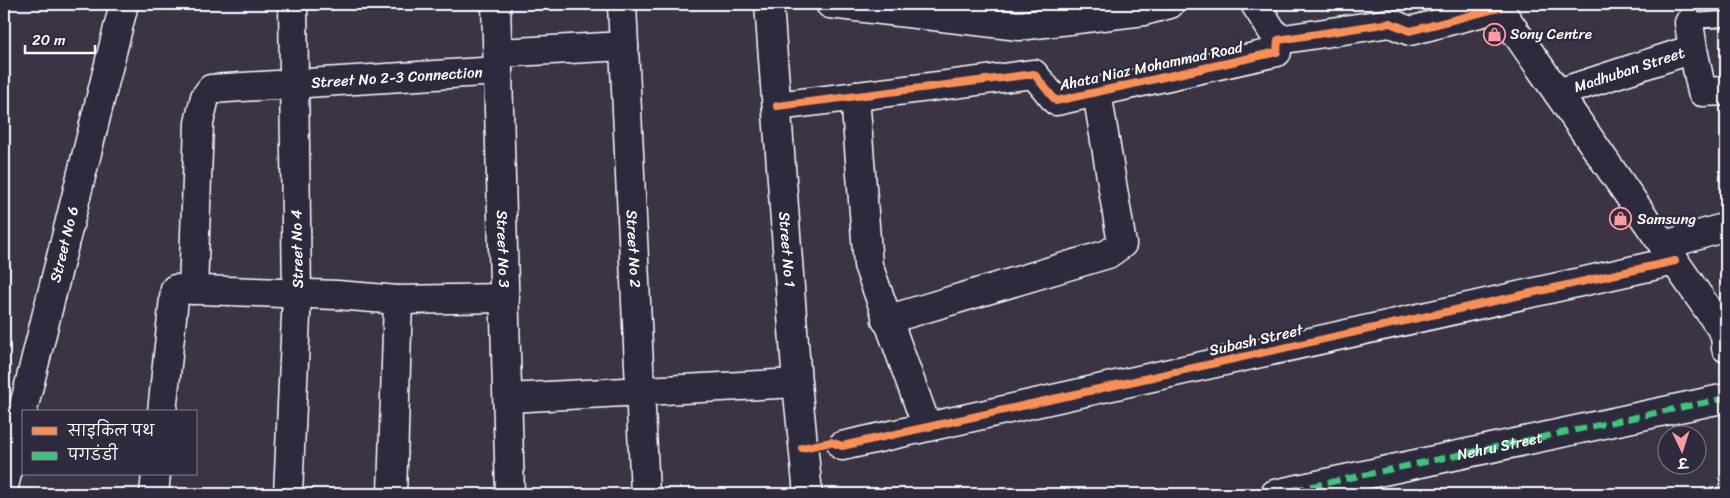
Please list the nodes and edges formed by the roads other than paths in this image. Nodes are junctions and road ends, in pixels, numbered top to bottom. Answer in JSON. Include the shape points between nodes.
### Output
{"nodes":[{"id":1,"x":124,"y":4,"type":"edge"},
{"id":2,"x":293,"y":4,"type":"edge"},
{"id":3,"x":496,"y":4,"type":"edge"},
{"id":4,"x":622,"y":4,"type":"edge"},
{"id":5,"x":776,"y":4,"type":"edge"},
{"id":6,"x":830,"y":4,"type":"edge"},
{"id":7,"x":1170,"y":4,"type":"edge"},
{"id":8,"x":1255,"y":4,"type":"edge"},
{"id":9,"x":1497,"y":6,"type":"edge"},
{"id":10,"x":1689,"y":13,"type":"edge"},
{"id":11,"x":1726,"y":19,"type":"edge"},
{"id":12,"x":1278,"y":40,"type":"junction"},
{"id":13,"x":624,"y":46,"type":"junction"},
{"id":14,"x":1693,"y":49,"type":"junction"},
{"id":15,"x":498,"y":62,"type":"junction"},
{"id":16,"x":294,"y":84,"type":"junction"},
{"id":17,"x":1726,"y":91,"type":"edge"},
{"id":18,"x":1097,"y":92,"type":"junction"},
{"id":19,"x":1558,"y":93,"type":"junction"},
{"id":20,"x":854,"y":96,"type":"junction"},
{"id":21,"x":777,"y":106,"type":"junction"},
{"id":22,"x":1726,"y":227,"type":"edge"},
{"id":23,"x":1670,"y":253,"type":"junction"},
{"id":24,"x":192,"y":290,"type":"junction"},
{"id":25,"x":297,"y":294,"type":"junction"},
{"id":26,"x":505,"y":298,"type":"junction"},
{"id":27,"x":398,"y":300,"type":"junction"},
{"id":28,"x":886,"y":320,"type":"junction"},
{"id":29,"x":1726,"y":348,"type":"edge"},
{"id":30,"x":797,"y":383,"type":"junction"},
{"id":31,"x":640,"y":392,"type":"junction"},
{"id":32,"x":508,"y":398,"type":"junction"},
{"id":33,"x":1726,"y":398,"type":"edge"},
{"id":34,"x":162,"y":410,"type":"edge"},
{"id":35,"x":927,"y":427,"type":"junction"},
{"id":36,"x":842,"y":446,"type":"dead end"},
{"id":37,"x":5,"y":476,"type":"edge"},
{"id":38,"x":156,"y":476,"type":"edge"},
{"id":39,"x":154,"y":494,"type":"edge"},
{"id":40,"x":288,"y":494,"type":"edge"},
{"id":41,"x":392,"y":494,"type":"edge"},
{"id":42,"x":510,"y":494,"type":"edge"},
{"id":43,"x":645,"y":494,"type":"edge"},
{"id":44,"x":808,"y":494,"type":"edge"},
{"id":45,"x":1275,"y":494,"type":"edge"}],
"edges":[{"from":1,"to":37,"type":"street","name":"Street No 6"},
{"from":2,"to":16,"type":"street","name":"Street No 4"},
{"from":3,"to":15,"type":"street","name":"Street No 3"},
{"from":4,"to":13,"type":"street","name":"Street No 2"},
{"from":5,"to":21,"type":"street","name":"Street No 1"},
{"from":6,"to":7,"type":"street","via":[[1019,26],[1144,11]]},
{"from":8,"to":12,"type":"street"},
{"from":9,"to":12,"type":"street","via":[[1410,31],[1390,23]]},
{"from":9,"to":19,"type":"street"},
{"from":10,"to":11,"type":"lane","via":[[1690,21]]},
{"from":10,"to":14,"type":"street"},
{"from":12,"to":18,"type":"street","name":"Ahata Niaz Mohammad Road","via":[[1277,52]]},
{"from":13,"to":15,"type":"street","name":"Street No 2-3 Connection"},
{"from":13,"to":31,"type":"street","name":"Street No 2"},
{"from":14,"to":17,"type":"street","name":"Madhuban Street","via":[[1702,92]]},
{"from":14,"to":19,"type":"street","name":"Madhuban Street"},
{"from":15,"to":16,"type":"street","name":"Street No 2-3 Connection"},
{"from":15,"to":26,"type":"street","name":"Street No 3"},
{"from":16,"to":24,"type":"street","name":"Street No 2-3 Connection","via":[[212,89],[204,97],[199,123]]},
{"from":16,"to":25,"type":"street","name":"Street No 4"},
{"from":18,"to":20,"type":"street","name":"Ahata Niaz Mohammad Road","via":[[1056,101],[1034,74]]},
{"from":18,"to":28,"type":"street","via":[[1122,244],[1108,254]]},
{"from":19,"to":23,"type":"street"},
{"from":20,"to":21,"type":"street","name":"Ahata Niaz Mohammad Road"},
{"from":20,"to":28,"type":"street","via":[[868,265]]},
{"from":21,"to":30,"type":"street","name":"Street No 1"},
{"from":22,"to":23,"type":"street","name":"Subash Street"},
{"from":23,"to":29,"type":"street","via":[[1725,334]]},
{"from":23,"to":35,"type":"street","name":"Subash Street"},
{"from":24,"to":25,"type":"street"},
{"from":24,"to":34,"type":"street","via":[[175,289]]},
{"from":25,"to":27,"type":"street"},
{"from":25,"to":40,"type":"street","name":"Street No 4"},
{"from":26,"to":27,"type":"street"},
{"from":26,"to":32,"type":"street","name":"Street No 3"},
{"from":27,"to":41,"type":"street"},
{"from":28,"to":35,"type":"street"},
{"from":30,"to":31,"type":"street"},
{"from":30,"to":44,"type":"street","name":"Street No 1"},
{"from":31,"to":32,"type":"street"},
{"from":31,"to":43,"type":"street","name":"Street No 2"},
{"from":32,"to":42,"type":"street","name":"Street No 3"},
{"from":33,"to":45,"type":"street","name":"Nehru Street"},
{"from":35,"to":36,"type":"street","name":"Subash Street"},
{"from":38,"to":39,"type":"street"}]}
